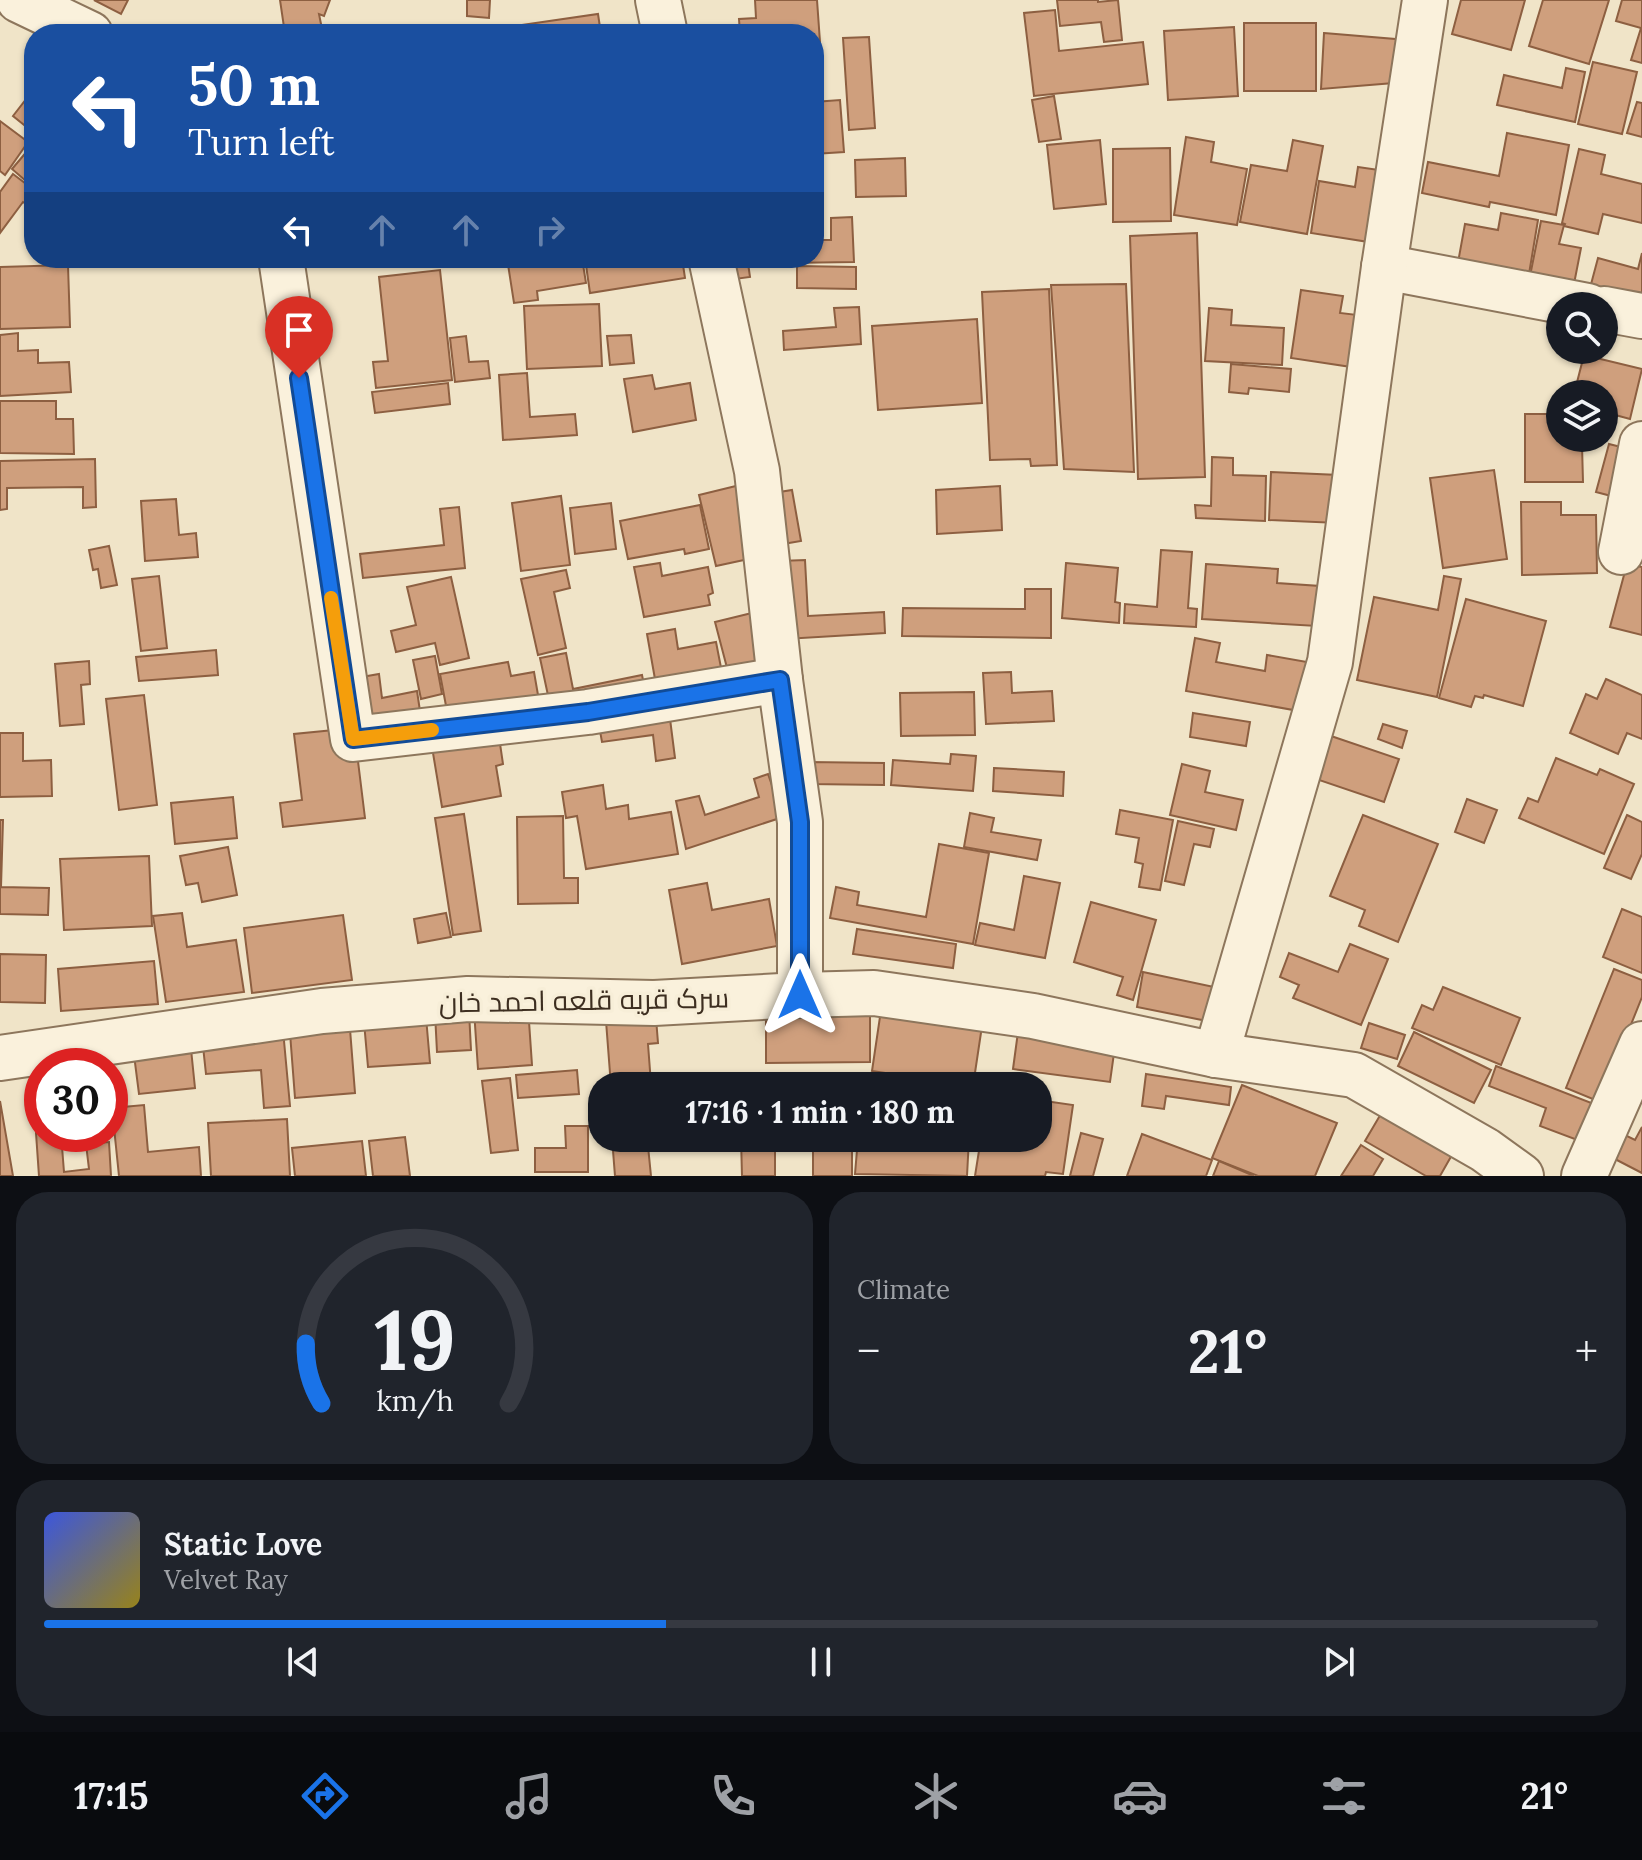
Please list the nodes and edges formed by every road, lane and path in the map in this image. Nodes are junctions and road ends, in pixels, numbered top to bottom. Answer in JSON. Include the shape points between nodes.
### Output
{"nodes":[{"id":1,"x":19,"y":0,"type":"edge"},
{"id":2,"x":658,"y":0,"type":"edge"},
{"id":3,"x":1425,"y":0,"type":"edge"},
{"id":4,"x":69,"y":24,"type":"edge"},
{"id":5,"x":663,"y":24,"type":"edge"},
{"id":6,"x":1384,"y":267,"type":"junction"},
{"id":7,"x":282,"y":268,"type":"edge"},
{"id":8,"x":713,"y":268,"type":"edge"},
{"id":9,"x":1546,"y":298,"type":"edge"},
{"id":10,"x":1618,"y":312,"type":"edge"},
{"id":11,"x":1642,"y":316,"type":"edge"},
{"id":12,"x":1642,"y":444,"type":"edge"},
{"id":13,"x":1621,"y":552,"type":"dead end"},
{"id":14,"x":780,"y":680,"type":"junction"},
{"id":15,"x":800,"y":995,"type":"junction"},
{"id":16,"x":1642,"y":1044,"type":"edge"},
{"id":17,"x":1216,"y":1055,"type":"junction"},
{"id":18,"x":0,"y":1058,"type":"edge"},
{"id":19,"x":1521,"y":1176,"type":"edge"},
{"id":20,"x":1584,"y":1176,"type":"edge"}],
"edges":[{"from":1,"to":4,"type":"street"},
{"from":2,"to":5,"type":"street"},
{"from":3,"to":6,"type":"street"},
{"from":6,"to":9,"type":"street"},
{"from":6,"to":17,"type":"street","via":[[1330,662]]},
{"from":7,"to":14,"type":"street","via":[[353,739],[588,712]]},
{"from":8,"to":14,"type":"street","via":[[757,471]]},
{"from":10,"to":11,"type":"street"},
{"from":12,"to":13,"type":"street"},
{"from":14,"to":15,"type":"street","via":[[800,822]]},
{"from":15,"to":17,"type":"street","name":"سرک قریه قلعه احمد خان","via":[[889,995],[1033,1016]]},
{"from":15,"to":18,"type":"street","name":"سرک قریه قلعه احمد خان","via":[[654,1003],[468,999],[322,1011]]},
{"from":16,"to":20,"type":"street"},
{"from":17,"to":19,"type":"street","name":"سرک قریه قلعه احمد خان","via":[[1354,1075]]}]}
